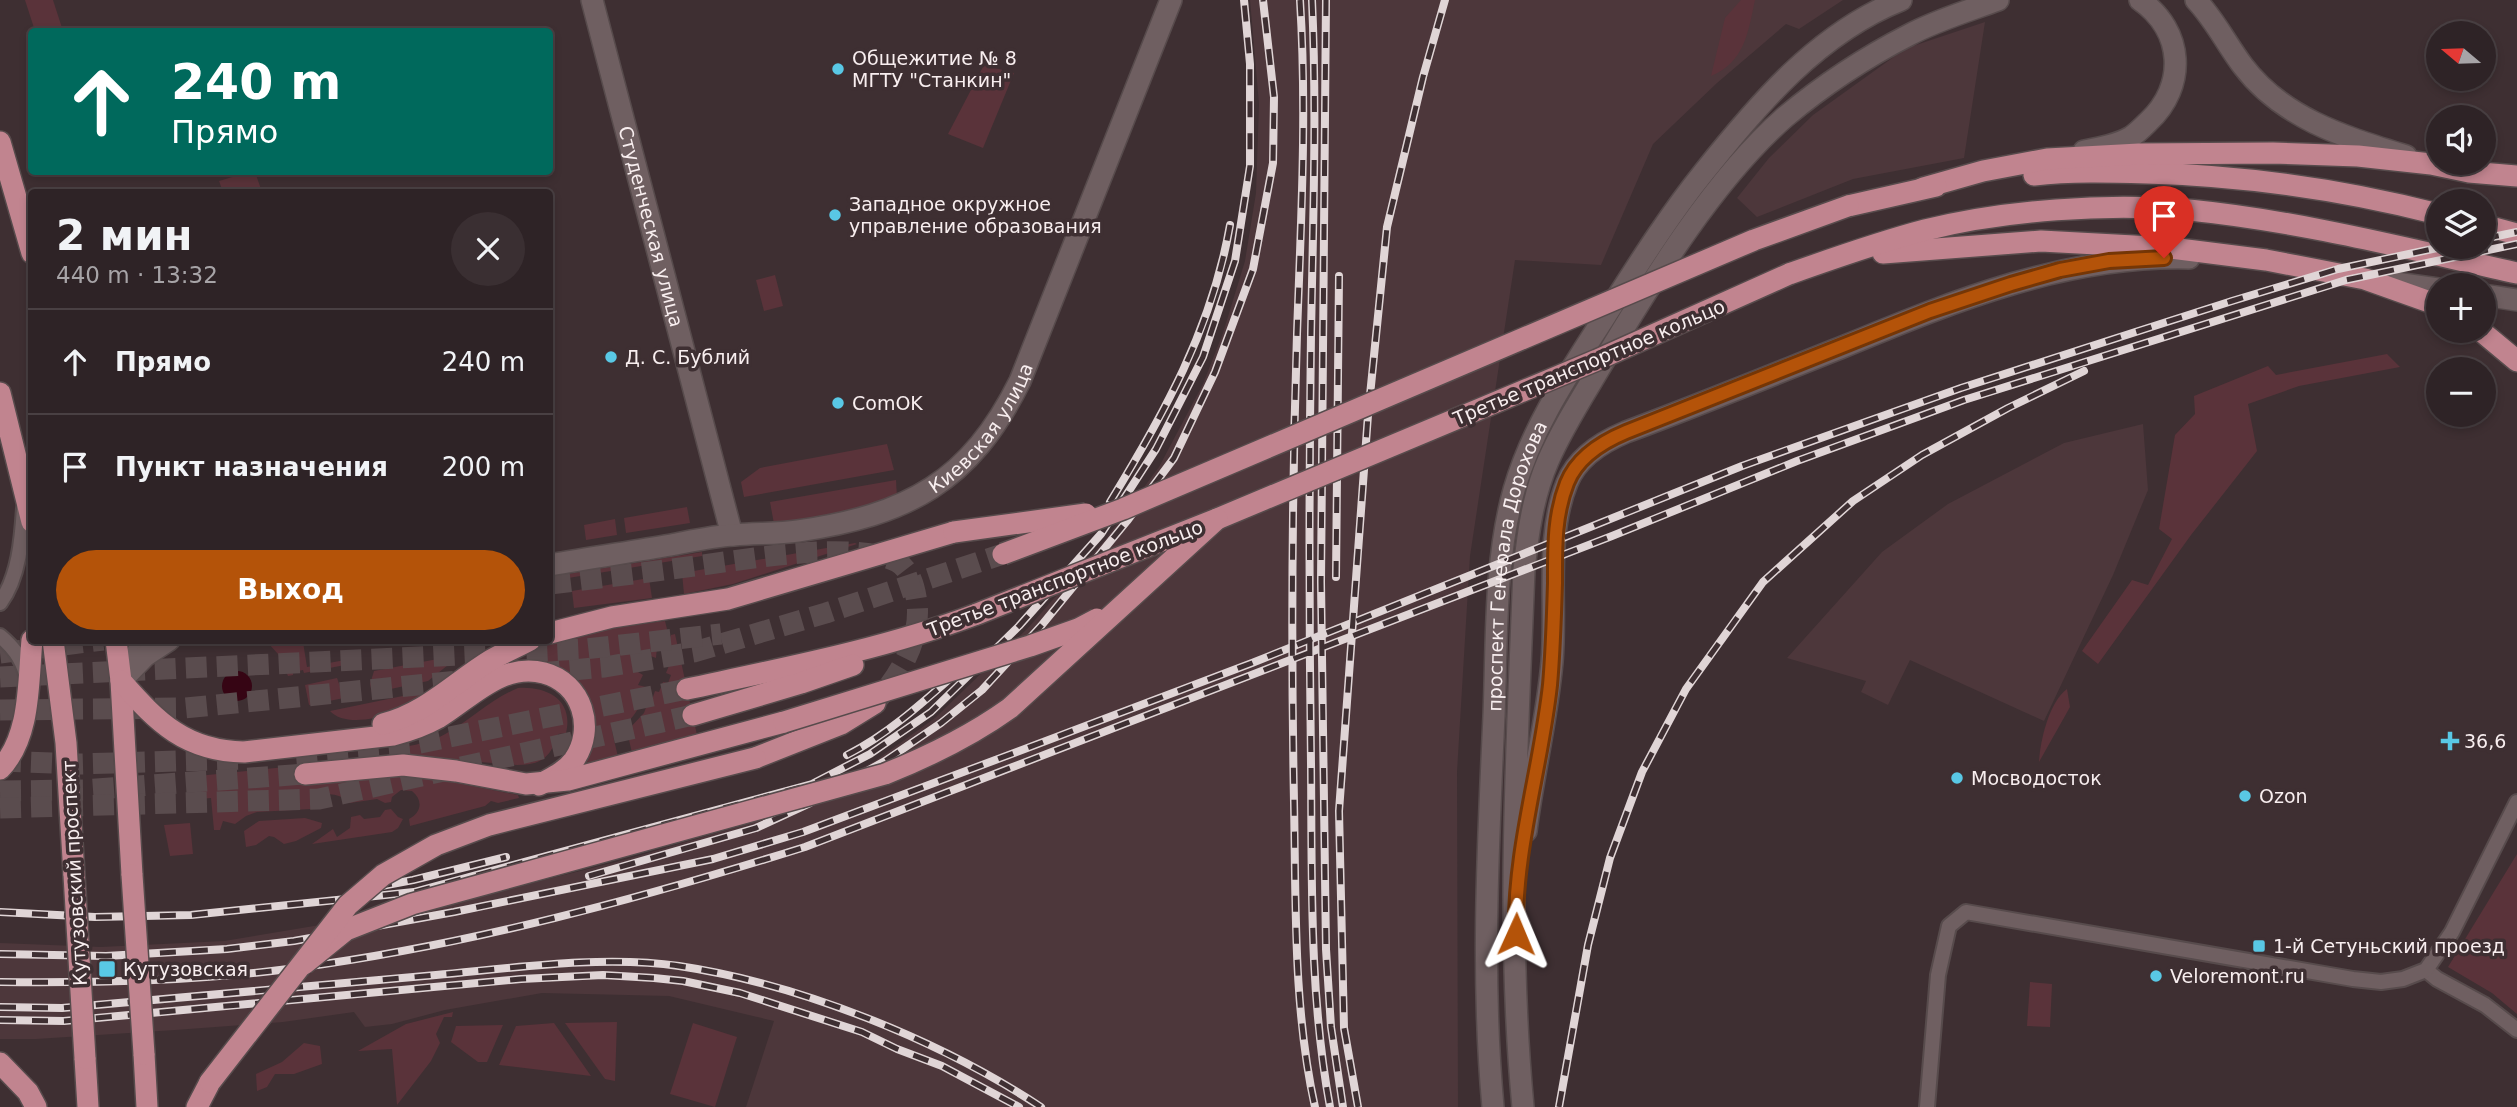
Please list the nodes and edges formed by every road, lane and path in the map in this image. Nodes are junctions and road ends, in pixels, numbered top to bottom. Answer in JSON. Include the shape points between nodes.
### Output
{"nodes":[{"id":1,"x":592,"y":0,"type":"edge"},
{"id":2,"x":1171,"y":0,"type":"edge"},
{"id":3,"x":1901,"y":0,"type":"edge"},
{"id":4,"x":1998,"y":0,"type":"edge"},
{"id":5,"x":2140,"y":0,"type":"edge"},
{"id":6,"x":2196,"y":0,"type":"edge"},
{"id":7,"x":0,"y":142,"type":"edge"},
{"id":8,"x":2048,"y":159,"type":"junction"},
{"id":9,"x":2426,"y":162,"type":"edge"},
{"id":10,"x":2426,"y":163,"type":"edge"},
{"id":11,"x":2496,"y":174,"type":"edge"},
{"id":12,"x":2479,"y":175,"type":"edge"},
{"id":13,"x":2517,"y":176,"type":"edge"},
{"id":14,"x":2517,"y":187,"type":"edge"},
{"id":15,"x":1923,"y":188,"type":"junction"},
{"id":16,"x":14,"y":189,"type":"junction"},
{"id":17,"x":2426,"y":211,"type":"edge"},
{"id":18,"x":28,"y":214,"type":"edge"},
{"id":19,"x":2496,"y":228,"type":"edge"},
{"id":20,"x":2517,"y":234,"type":"edge"},
{"id":21,"x":28,"y":239,"type":"edge"},
{"id":22,"x":1839,"y":257,"type":"junction"},
{"id":23,"x":2266,"y":260,"type":"junction"},
{"id":24,"x":2517,"y":273,"type":"edge"},
{"id":25,"x":2365,"y":279,"type":"junction"},
{"id":26,"x":2426,"y":287,"type":"edge"},
{"id":27,"x":2496,"y":297,"type":"edge"},
{"id":28,"x":2517,"y":300,"type":"edge"},
{"id":29,"x":2426,"y":301,"type":"edge"},
{"id":30,"x":2496,"y":343,"type":"edge"},
{"id":31,"x":2517,"y":361,"type":"edge"},
{"id":32,"x":0,"y":393,"type":"edge"},
{"id":33,"x":25,"y":496,"type":"junction"},
{"id":34,"x":28,"y":507,"type":"edge"},
{"id":35,"x":1123,"y":509,"type":"junction"},
{"id":36,"x":1217,"y":519,"type":"junction"},
{"id":37,"x":733,"y":535,"type":"junction"},
{"id":38,"x":1003,"y":554,"type":"tunnel mouth"},
{"id":39,"x":553,"y":565,"type":"edge"},
{"id":40,"x":0,"y":603,"type":"edge"},
{"id":41,"x":1122,"y":605,"type":"junction"},
{"id":42,"x":945,"y":626,"type":"junction"},
{"id":43,"x":553,"y":632,"type":"edge"},
{"id":44,"x":0,"y":636,"type":"edge"},
{"id":45,"x":32,"y":644,"type":"edge"},
{"id":46,"x":54,"y":644,"type":"edge"},
{"id":47,"x":116,"y":644,"type":"edge"},
{"id":48,"x":137,"y":644,"type":"edge"},
{"id":49,"x":163,"y":644,"type":"edge"},
{"id":50,"x":522,"y":644,"type":"edge"},
{"id":51,"x":28,"y":679,"type":"junction"},
{"id":52,"x":121,"y":681,"type":"junction"},
{"id":53,"x":687,"y":689,"type":"tunnel mouth"},
{"id":54,"x":875,"y":703,"type":"tunnel mouth"},
{"id":55,"x":693,"y":715,"type":"tunnel mouth"},
{"id":56,"x":300,"y":745,"type":"junction"},
{"id":57,"x":0,"y":769,"type":"edge"},
{"id":58,"x":305,"y":774,"type":"tunnel mouth"},
{"id":59,"x":539,"y":785,"type":"junction"},
{"id":60,"x":2517,"y":802,"type":"edge"},
{"id":61,"x":1516,"y":909,"type":"junction"},
{"id":62,"x":304,"y":964,"type":"junction"},
{"id":63,"x":2426,"y":970,"type":"junction"},
{"id":64,"x":2517,"y":1030,"type":"edge"},
{"id":65,"x":0,"y":1063,"type":"edge"},
{"id":66,"x":32,"y":1100,"type":"edge"},
{"id":67,"x":88,"y":1107,"type":"edge"},
{"id":68,"x":146,"y":1107,"type":"edge"},
{"id":69,"x":197,"y":1107,"type":"edge"},
{"id":70,"x":1493,"y":1107,"type":"edge"},
{"id":71,"x":1523,"y":1107,"type":"edge"},
{"id":72,"x":1927,"y":1107,"type":"edge"}],
"edges":[{"from":1,"to":37,"type":"main road","name":"Студенческая улица"},
{"from":2,"to":37,"type":"main road","name":"Киевская улица","via":[[1020,381],[984,442],[945,480],[896,507],[798,531]]},
{"from":3,"to":70,"type":"main road","name":"проспект Генерала Дорохова","via":[[1856,21],[1790,74],[1683,197],[1564,382],[1532,442],[1514,489],[1504,534],[1498,616],[1486,908]]},
{"from":4,"to":61,"type":"main road","name":"проспект Генерала Дорохова","via":[[1910,34],[1858,64],[1786,117],[1757,145],[1709,202],[1640,300],[1569,420],[1548,461],[1528,529],[1514,834]]},
{"from":5,"to":8,"type":"main road","via":[[2166,29],[2173,46],[2175,78],[2169,95],[2158,113],[2133,136],[2110,146]]},
{"from":6,"to":9,"type":"main road","via":[[2244,67],[2296,114],[2336,134]]},
{"from":7,"to":16,"type":"main road"},
{"from":8,"to":10,"type":"main road","via":[[2273,153]]},
{"from":8,"to":15,"type":"main road"},
{"from":11,"to":13,"type":"main road"},
{"from":12,"to":14,"type":"main road"},
{"from":15,"to":17,"type":"main road","via":[[2054,173],[2217,175],[2331,191]]},
{"from":15,"to":35,"type":"main road","bridge":true,"via":[[1848,206],[1754,240]]},
{"from":16,"to":18,"type":"main road"},
{"from":16,"to":21,"type":"main road"},
{"from":19,"to":20,"type":"main road"},
{"from":22,"to":23,"type":"main road","via":[[2041,241],[2171,248]]},
{"from":22,"to":24,"type":"main road","name":"Третье транспортное кольцо","via":[[1927,230],[2007,216],[2099,208],[2188,210],[2269,221]]},
{"from":22,"to":36,"type":"main road","name":"Третье транспортное кольцо","bridge":true,"via":[[1789,274]]},
{"from":23,"to":25,"type":"main road"},
{"from":23,"to":61,"type":"main road","name":"проспект Генерала Дорохова","via":[[2109,261],[2011,284],[1930,311],[1606,441],[1585,457],[1568,480],[1559,508],[1552,661]]},
{"from":25,"to":26,"type":"main road"},
{"from":25,"to":29,"type":"main road"},
{"from":27,"to":28,"type":"main road"},
{"from":30,"to":31,"type":"main road"},
{"from":32,"to":33,"type":"main road"},
{"from":33,"to":34,"type":"main road"},
{"from":33,"to":40,"type":"street","via":[[15,569]]},
{"from":35,"to":38,"type":"main road","bridge":true},
{"from":35,"to":43,"type":"main road","bridge":true,"via":[[954,532],[728,599],[612,617]]},
{"from":36,"to":41,"type":"main road","bridge":true},
{"from":36,"to":42,"type":"main road","name":"Третье транспортное кольцо","bridge":true},
{"from":37,"to":39,"type":"main road","name":"Киевская улица"},
{"from":41,"to":59,"type":"main road","bridge":true,"via":[[1078,629],[1030,646],[784,722]]},
{"from":41,"to":62,"type":"main road","bridge":true,"via":[[1010,708],[934,754],[885,774],[412,904],[346,930]]},
{"from":42,"to":53,"type":"main road","name":"Третье транспортное кольцо","via":[[830,658]]},
{"from":42,"to":55,"type":"main road","via":[[801,684]]},
{"from":44,"to":51,"type":"street","via":[[13,647]]},
{"from":45,"to":51,"type":"main road"},
{"from":46,"to":67,"type":"main road","name":"Кутузовский проспект","bridge":true,"via":[[66,743]]},
{"from":47,"to":52,"type":"main road"},
{"from":48,"to":52,"type":"street"},
{"from":49,"to":52,"type":"main road"},
{"from":50,"to":56,"type":"main road","via":[[407,716]]},
{"from":51,"to":57,"type":"main road","via":[[20,733]]},
{"from":52,"to":56,"type":"main road","via":[[166,727],[204,748],[244,752]]},
{"from":52,"to":68,"type":"main road","bridge":true},
{"from":54,"to":62,"type":"main road","bridge":true,"via":[[841,724],[755,758],[489,825],[436,845],[383,874],[348,905]]},
{"from":56,"to":59,"type":"main road","via":[[414,729],[511,672],[544,673],[576,695],[585,724],[572,763]]},
{"from":58,"to":59,"type":"main road","via":[[403,765]]},
{"from":60,"to":63,"type":"street","via":[[2452,932]]},
{"from":61,"to":71,"type":"main road","name":"проспект Генерала Дорохова"},
{"from":62,"to":69,"type":"main road","bridge":true,"via":[[210,1082]]},
{"from":63,"to":64,"type":"street"},
{"from":63,"to":72,"type":"street","via":[[2381,982],[2353,979],[1966,912],[1949,926],[1938,975]]},
{"from":65,"to":66,"type":"main road"}]}
